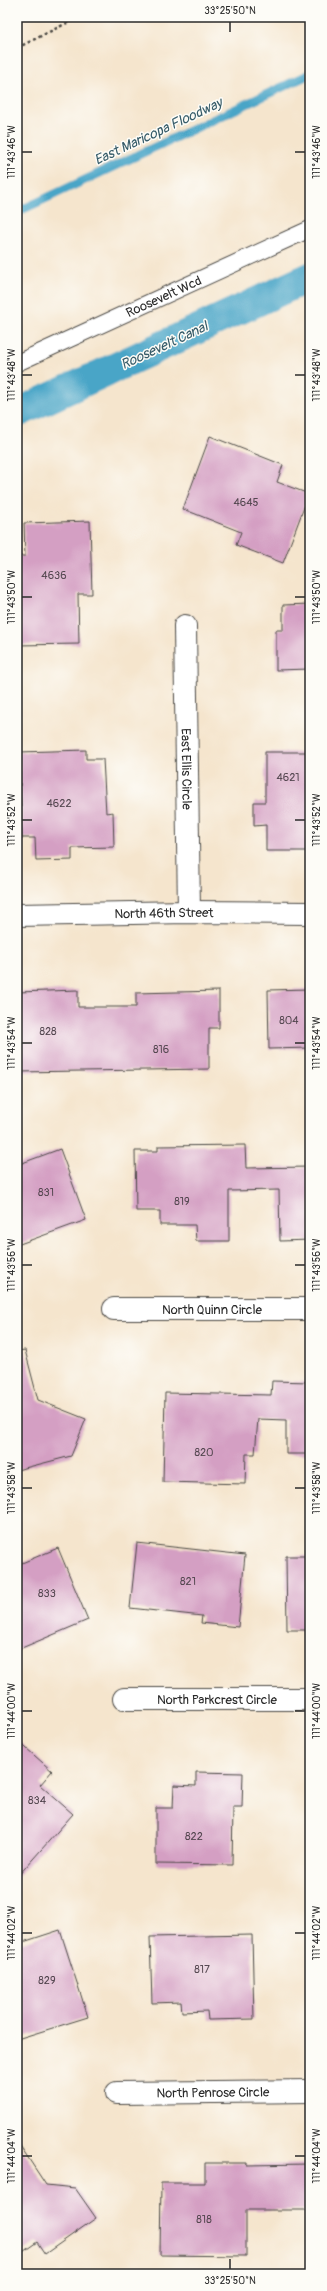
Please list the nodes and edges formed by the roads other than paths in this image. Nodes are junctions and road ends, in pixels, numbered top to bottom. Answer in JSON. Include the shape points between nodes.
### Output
{"nodes":[{"id":1,"x":310,"y":229,"type":"edge"},
{"id":2,"x":17,"y":363,"type":"edge"},
{"id":3,"x":185,"y":626,"type":"dead end"},
{"id":4,"x":189,"y":912,"type":"junction"},
{"id":5,"x":310,"y":913,"type":"edge"},
{"id":6,"x":17,"y":915,"type":"edge"},
{"id":7,"x":114,"y":1309,"type":"dead end"},
{"id":8,"x":310,"y":1309,"type":"edge"},
{"id":9,"x":124,"y":1699,"type":"dead end"},
{"id":10,"x":310,"y":1699,"type":"edge"},
{"id":11,"x":310,"y":2090,"type":"edge"},
{"id":12,"x":117,"y":2093,"type":"dead end"}],
"edges":[{"from":1,"to":2,"type":"lane","name":"Roosevelt Wcd"},
{"from":3,"to":4,"type":"street","name":"East Ellis Circle"},
{"from":4,"to":5,"type":"street","name":"North 46th Street"},
{"from":4,"to":6,"type":"street","name":"North 46th Street"},
{"from":7,"to":8,"type":"street","name":"North Quinn Circle"},
{"from":9,"to":10,"type":"street","name":"North Parkcrest Circle"},
{"from":11,"to":12,"type":"street","name":"North Penrose Circle"}]}
